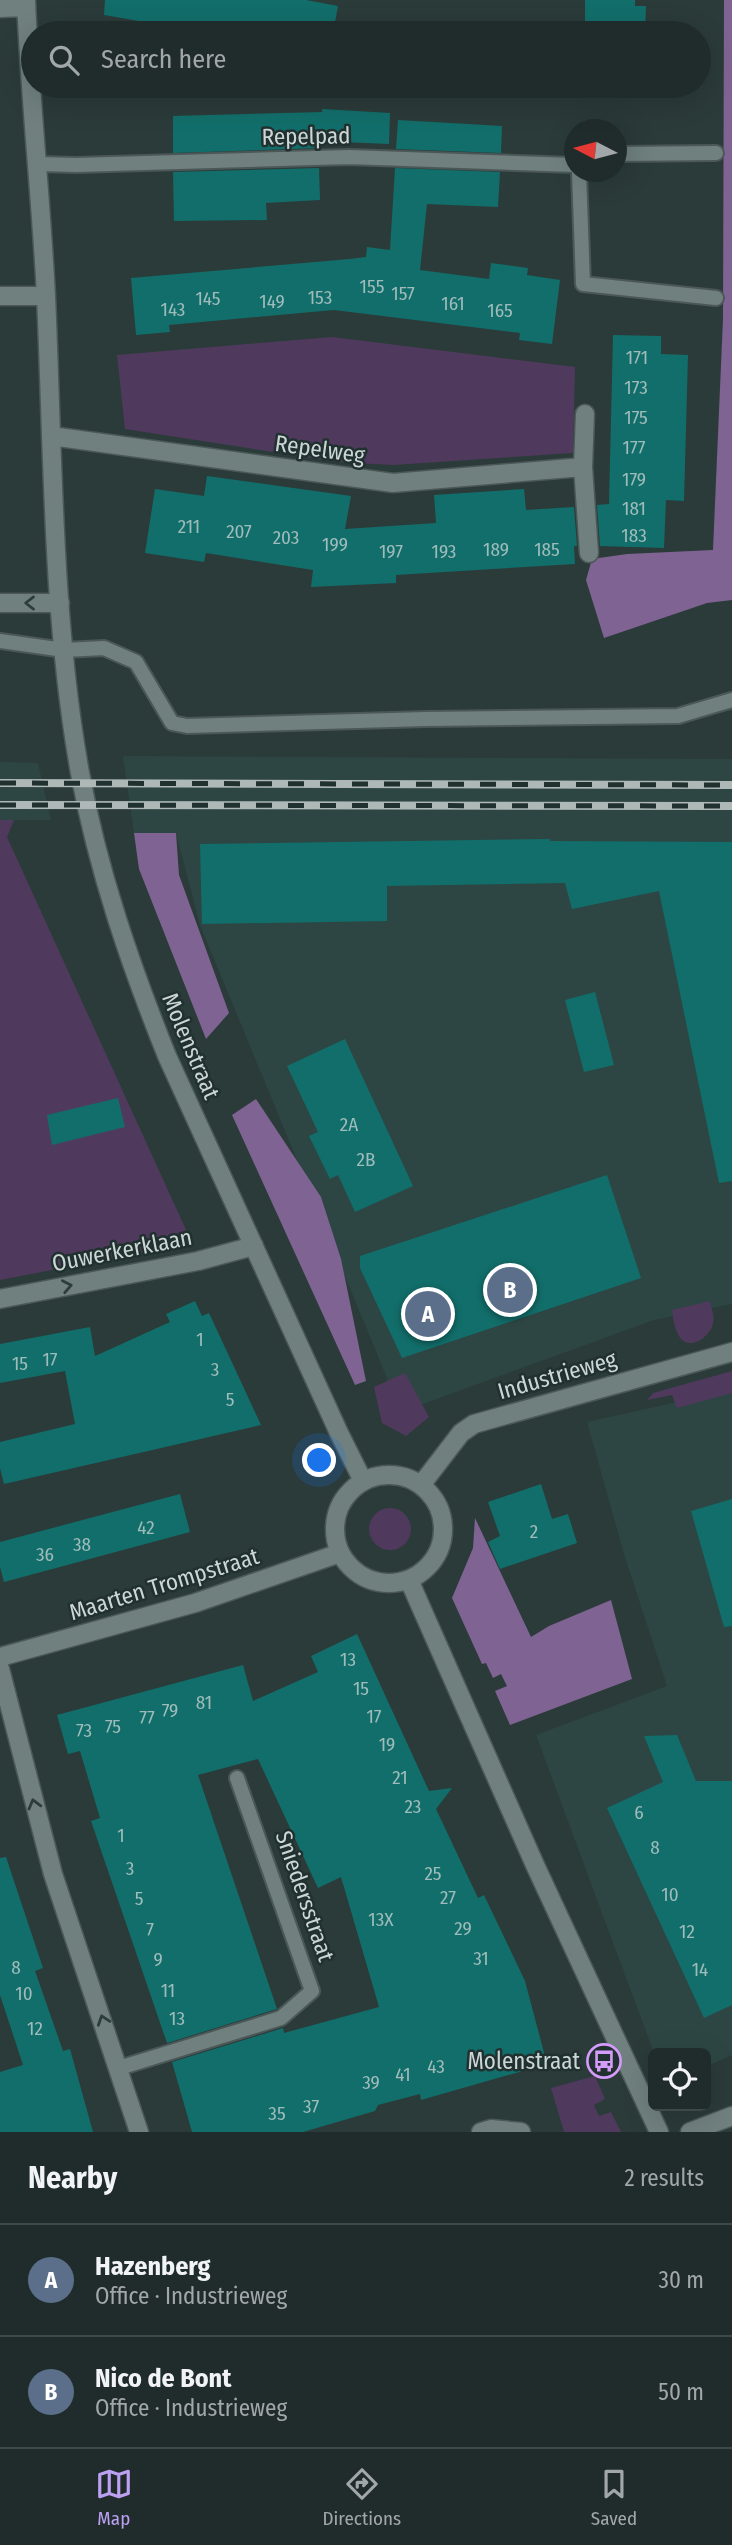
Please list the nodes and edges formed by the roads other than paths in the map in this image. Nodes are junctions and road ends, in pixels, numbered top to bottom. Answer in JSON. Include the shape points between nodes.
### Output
{"nodes":[{"id":1,"x":26,"y":4,"type":"edge"},
{"id":2,"x":0,"y":8,"type":"edge"},
{"id":3,"x":33,"y":98,"type":"edge"},
{"id":4,"x":716,"y":153,"type":"dead end"},
{"id":5,"x":627,"y":154,"type":"edge"},
{"id":6,"x":38,"y":164,"type":"junction"},
{"id":7,"x":564,"y":165,"type":"edge"},
{"id":8,"x":579,"y":182,"type":"edge"},
{"id":9,"x":0,"y":296,"type":"edge"},
{"id":10,"x":46,"y":296,"type":"junction"},
{"id":11,"x":716,"y":298,"type":"dead end"},
{"id":12,"x":585,"y":414,"type":"dead end"},
{"id":13,"x":51,"y":436,"type":"junction"},
{"id":14,"x":583,"y":467,"type":"junction"},
{"id":15,"x":589,"y":554,"type":"dead end"},
{"id":16,"x":0,"y":603,"type":"edge"},
{"id":17,"x":60,"y":603,"type":"junction"},
{"id":18,"x":0,"y":641,"type":"edge"},
{"id":19,"x":65,"y":650,"type":"junction"},
{"id":20,"x":732,"y":700,"type":"edge"},
{"id":21,"x":254,"y":1246,"type":"junction"},
{"id":22,"x":0,"y":1299,"type":"edge"},
{"id":23,"x":732,"y":1352,"type":"edge"},
{"id":24,"x":363,"y":1481,"type":"junction"},
{"id":25,"x":422,"y":1485,"type":"junction"},
{"id":26,"x":340,"y":1553,"type":"junction"},
{"id":27,"x":408,"y":1580,"type":"junction"},
{"id":28,"x":0,"y":1657,"type":"edge"},
{"id":29,"x":0,"y":1669,"type":"edge"},
{"id":30,"x":237,"y":1778,"type":"dead end"},
{"id":31,"x":119,"y":2068,"type":"junction"},
{"id":32,"x":732,"y":2116,"type":"edge"},
{"id":33,"x":139,"y":2132,"type":"edge"},
{"id":34,"x":481,"y":2132,"type":"edge"},
{"id":35,"x":521,"y":2132,"type":"edge"},
{"id":36,"x":659,"y":2132,"type":"edge"},
{"id":37,"x":690,"y":2132,"type":"edge"}],
"edges":[{"from":1,"to":2,"type":"street"},
{"from":3,"to":6,"type":"street"},
{"from":4,"to":5,"type":"lane"},
{"from":6,"to":7,"type":"lane","name":"Repelpad","via":[[349,156]]},
{"from":6,"to":10,"type":"street"},
{"from":8,"to":11,"type":"lane","via":[[583,284]]},
{"from":9,"to":10,"type":"street"},
{"from":10,"to":13,"type":"street"},
{"from":12,"to":14,"type":"street"},
{"from":13,"to":14,"type":"street","name":"Repelweg","via":[[393,484]]},
{"from":13,"to":17,"type":"street"},
{"from":14,"to":15,"type":"street"},
{"from":17,"to":16,"type":"street","one_way":true},
{"from":17,"to":19,"type":"street","name":"Molenstraat"},
{"from":18,"to":19,"type":"lane"},
{"from":19,"to":20,"type":"lane","via":[[104,648],[136,662],[172,723],[187,726],[678,716]]},
{"from":19,"to":21,"type":"street","name":"Molenstraat","via":[[80,776],[110,900],[167,1056]]},
{"from":22,"to":21,"type":"street","name":"Ouwerkerklaan","one_way":true},
{"from":21,"to":24,"type":"street","name":"Molenstraat"},
{"from":23,"to":25,"type":"street","name":"Industrieweg","via":[[474,1424],[461,1433]]},
{"from":24,"to":25,"type":"street","via":[[398,1475]]},
{"from":24,"to":26,"type":"street","via":[[351,1489],[335,1521]]},
{"from":25,"to":27,"type":"street","via":[[437,1503],[443,1538],[426,1570]]},
{"from":26,"to":27,"type":"street","via":[[364,1578],[387,1584]]},
{"from":26,"to":28,"type":"street","name":"Maarten Trompstraat","via":[[195,1603]]},
{"from":27,"to":36,"type":"street"},
{"from":31,"to":29,"type":"street","one_way":true,"via":[[53,1874]]},
{"from":30,"to":31,"type":"lane","name":"Sniedersstraat","via":[[312,1991],[281,2018]]},
{"from":31,"to":33,"type":"street"},
{"from":32,"to":37,"type":"street"},
{"from":34,"to":35,"type":"street"}]}
